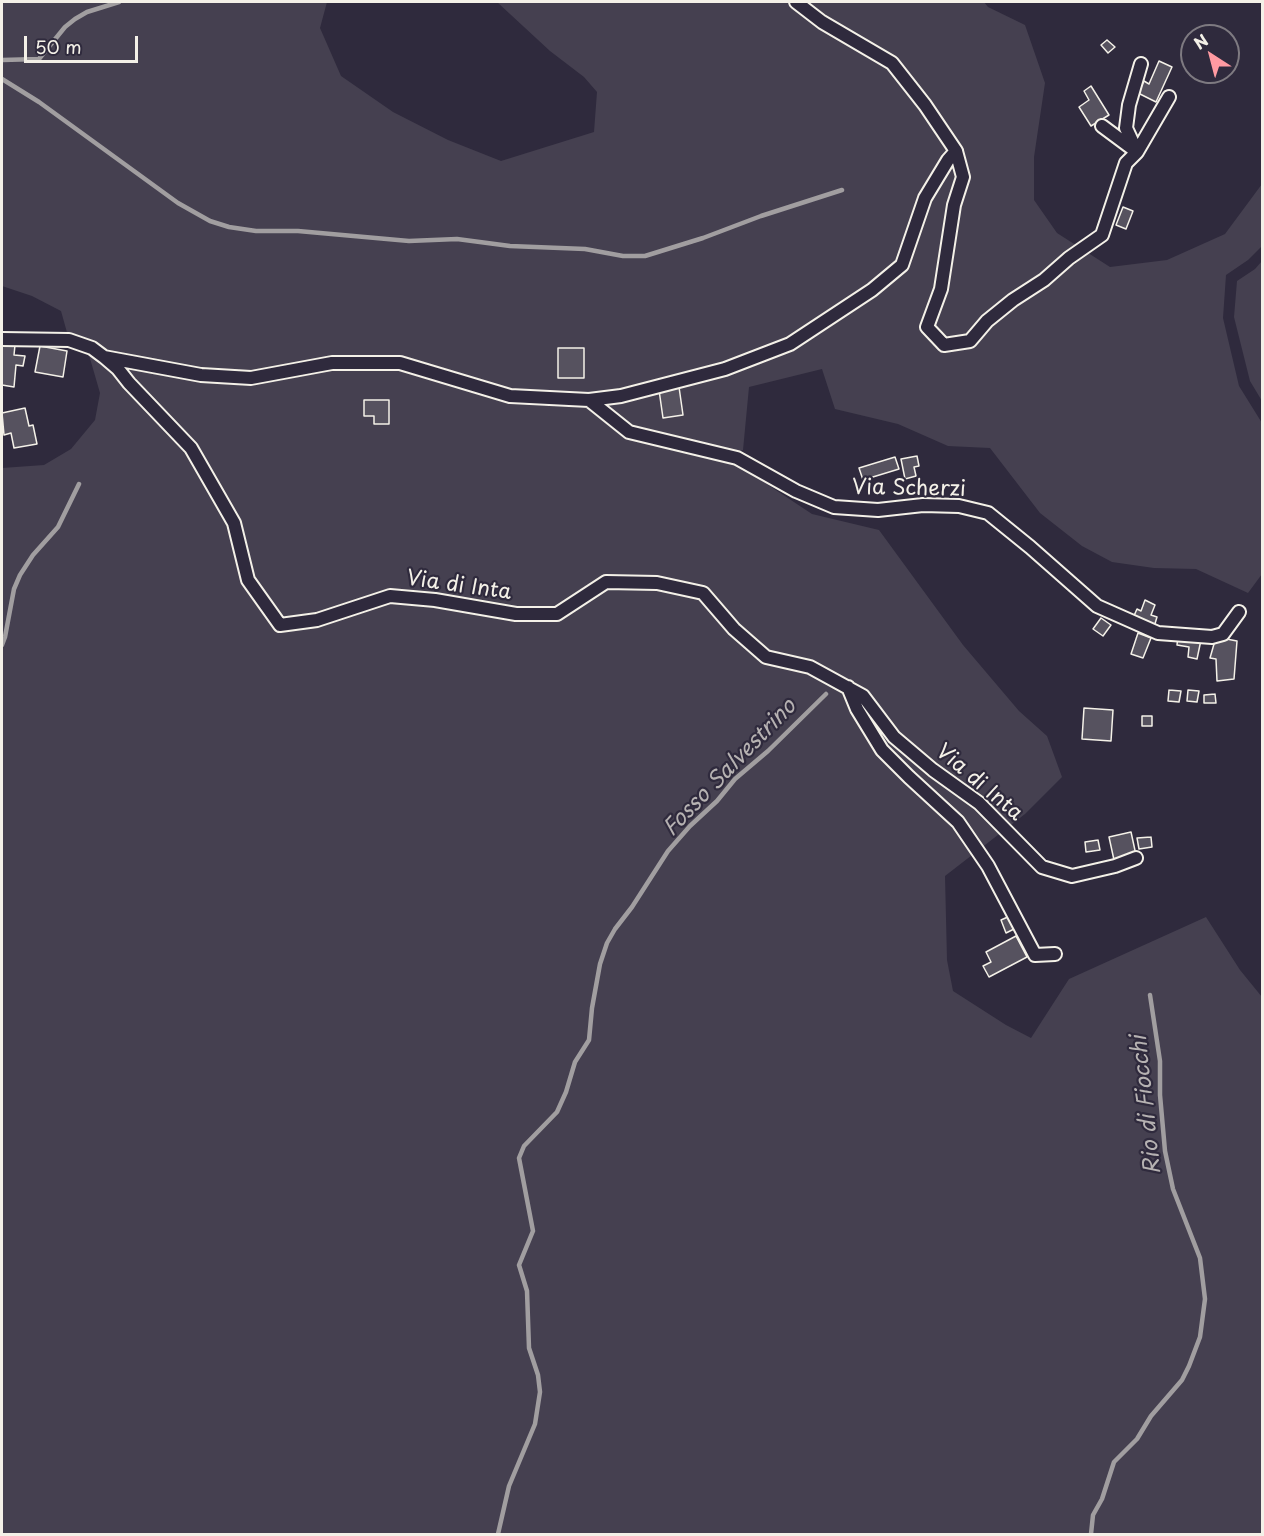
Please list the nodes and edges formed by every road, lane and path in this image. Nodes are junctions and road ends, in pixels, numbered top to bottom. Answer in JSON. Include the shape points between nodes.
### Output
{"nodes":[{"id":1,"x":796,"y":2,"type":"edge"},
{"id":2,"x":1141,"y":64,"type":"dead end"},
{"id":3,"x":1169,"y":97,"type":"dead end"},
{"id":4,"x":1102,"y":126,"type":"dead end"},
{"id":5,"x":956,"y":151,"type":"junction"},
{"id":6,"x":1137,"y":152,"type":"junction"},
{"id":7,"x":2,"y":339,"type":"edge"},
{"id":8,"x":104,"y":357,"type":"junction"},
{"id":9,"x":589,"y":400,"type":"junction"},
{"id":10,"x":1239,"y":612,"type":"dead end"},
{"id":11,"x":848,"y":687,"type":"junction"},
{"id":12,"x":1136,"y":858,"type":"dead end"},
{"id":13,"x":1055,"y":954,"type":"dead end"}],
"edges":[{"from":1,"to":5,"type":"street","via":[[892,63]]},
{"from":2,"to":6,"type":"street","via":[[1126,128]]},
{"from":3,"to":6,"type":"street"},
{"from":4,"to":6,"type":"street"},
{"from":5,"to":6,"type":"street","via":[[963,177],[954,206],[941,289],[927,327],[944,345],[970,341],[1013,300],[1102,235],[1126,163]]},
{"from":5,"to":9,"type":"street","via":[[925,198],[902,265],[872,290],[790,344],[715,372],[621,396]]},
{"from":7,"to":8,"type":"street","via":[[69,340]]},
{"from":8,"to":9,"type":"street","via":[[201,375],[251,378],[332,363],[400,363],[510,396]]},
{"from":8,"to":11,"type":"street","name":"Via di Inta","via":[[191,448],[234,523],[248,580],[280,625],[317,620],[390,596],[516,614],[557,614],[606,582],[657,583],[703,593],[734,629],[766,657],[810,668]]},
{"from":9,"to":10,"type":"street","name":"Via Scherzi","via":[[629,432],[737,458],[834,507],[878,510],[959,506],[988,513],[1097,606],[1158,633],[1212,637],[1223,634]]},
{"from":11,"to":12,"type":"street","name":"Via di Inta","via":[[863,696],[894,737],[979,803],[1042,867],[1072,876]]},
{"from":11,"to":13,"type":"street","name":"Via di Inta","via":[[856,709],[882,750],[958,822],[988,866],[1035,955]]}]}
